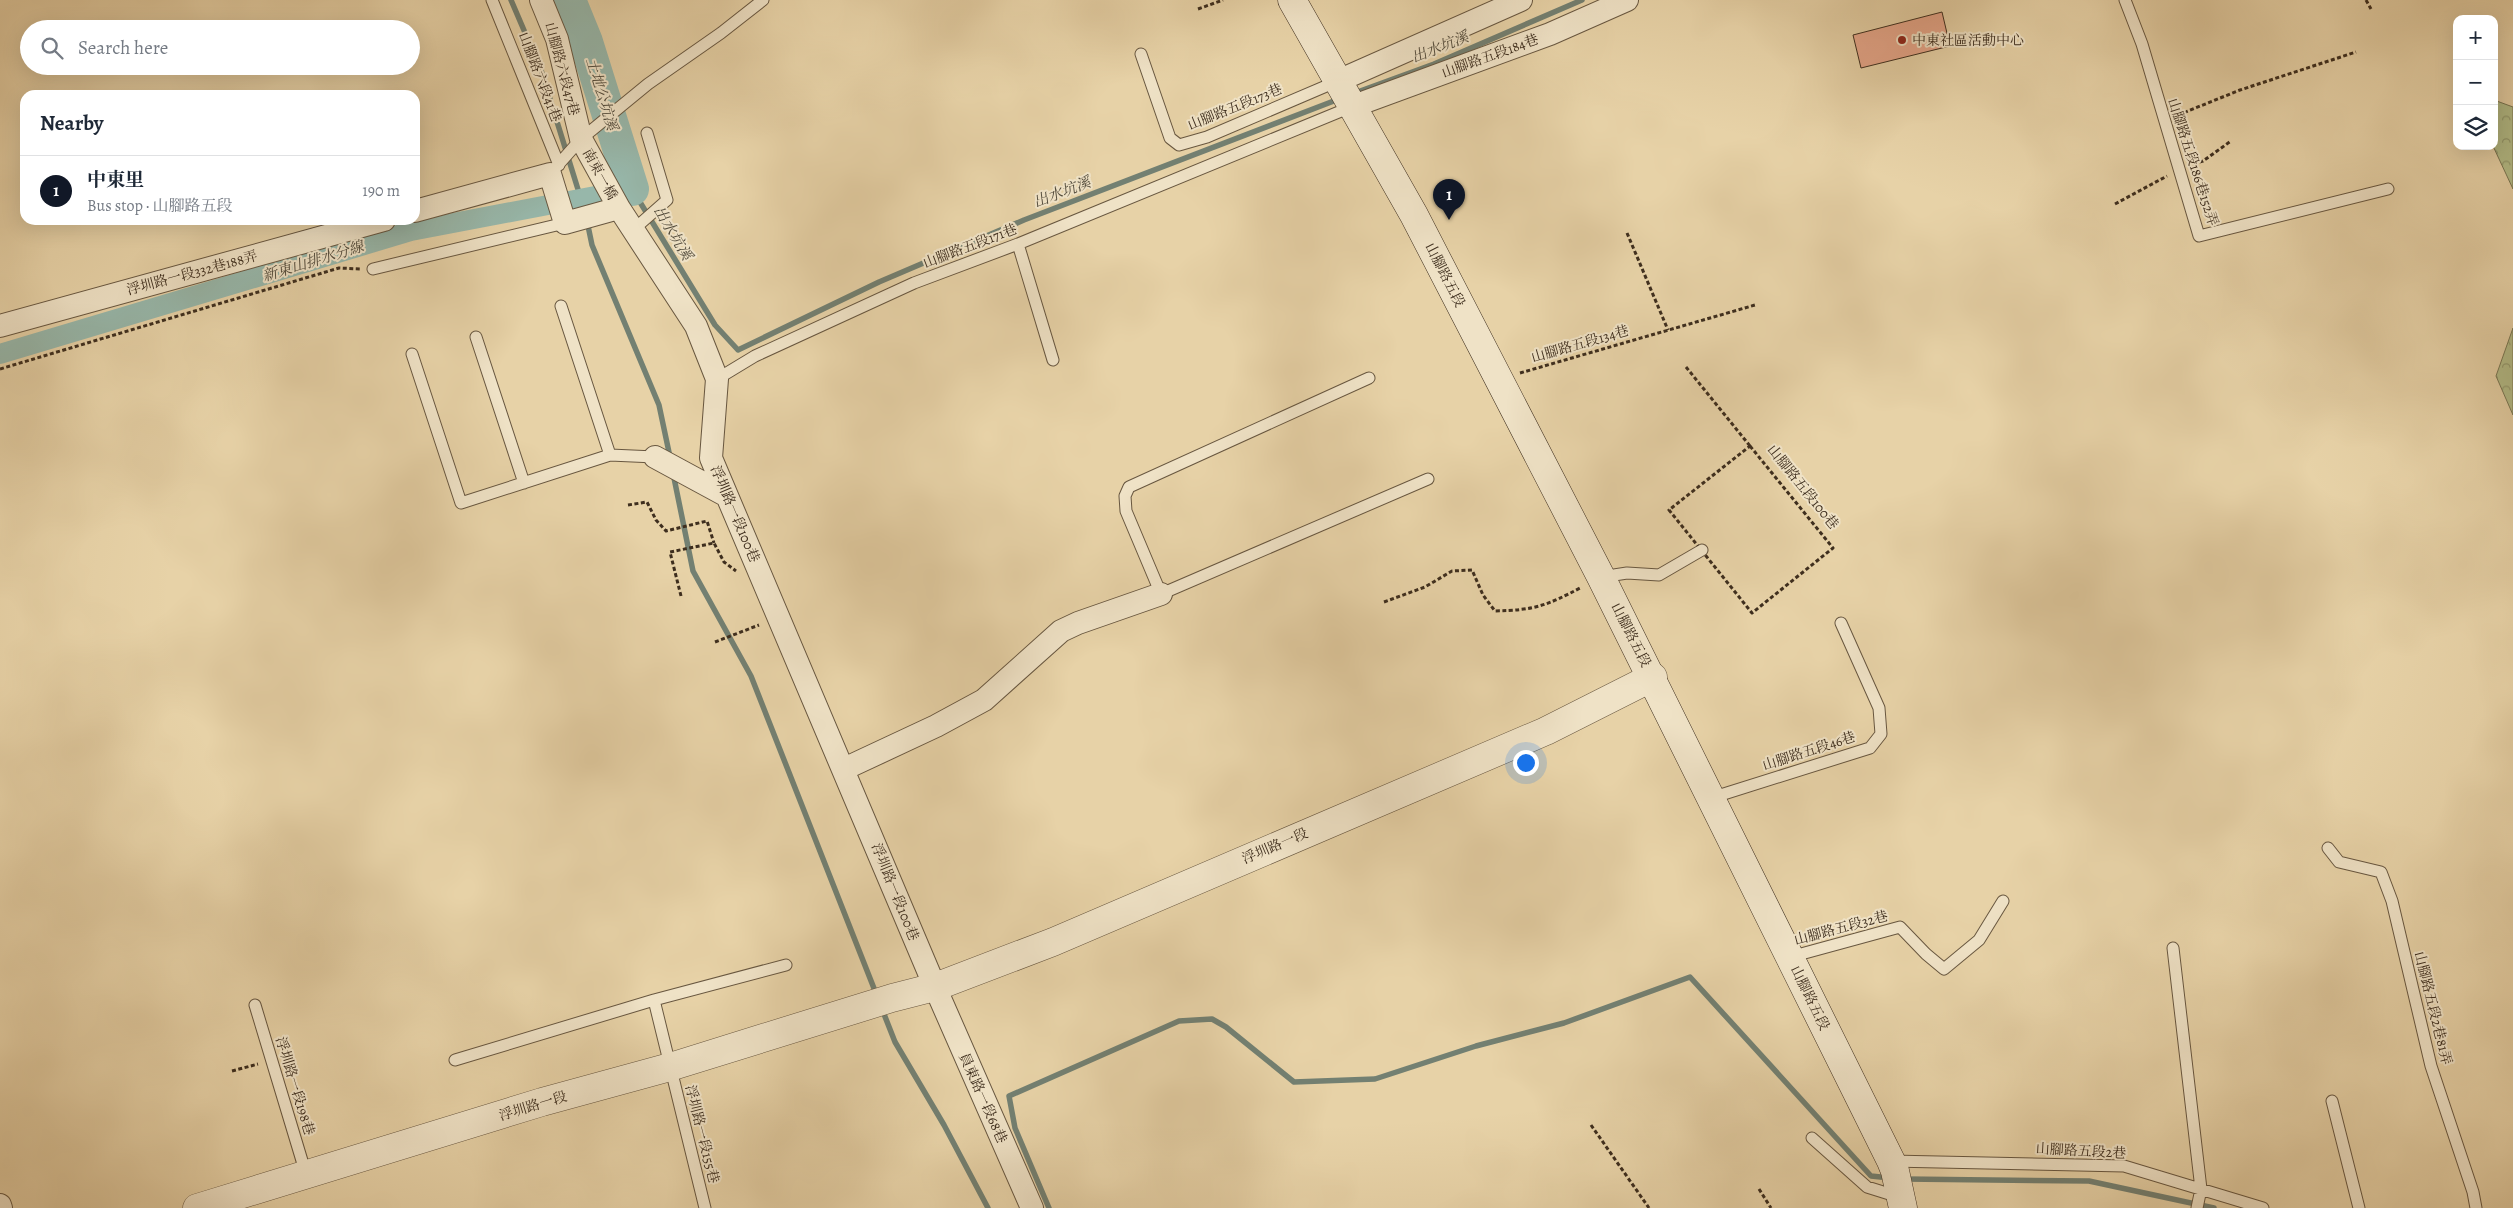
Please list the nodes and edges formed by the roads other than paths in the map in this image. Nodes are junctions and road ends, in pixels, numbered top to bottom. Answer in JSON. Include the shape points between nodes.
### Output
{"nodes":[{"id":1,"x":492,"y":0,"type":"edge"},
{"id":2,"x":541,"y":0,"type":"edge"},
{"id":3,"x":763,"y":0,"type":"edge"},
{"id":4,"x":1292,"y":0,"type":"edge"},
{"id":5,"x":1521,"y":0,"type":"edge"},
{"id":6,"x":1627,"y":0,"type":"edge"},
{"id":7,"x":2125,"y":0,"type":"edge"},
{"id":8,"x":1141,"y":54,"type":"dead end"},
{"id":9,"x":1338,"y":81,"type":"junction"},
{"id":10,"x":1351,"y":107,"type":"junction"},
{"id":11,"x":647,"y":133,"type":"dead end"},
{"id":12,"x":581,"y":139,"type":"junction"},
{"id":13,"x":554,"y":170,"type":"junction"},
{"id":14,"x":2388,"y":189,"type":"dead end"},
{"id":15,"x":619,"y":208,"type":"junction"},
{"id":16,"x":420,"y":210,"type":"edge"},
{"id":17,"x":565,"y":223,"type":"junction"},
{"id":18,"x":366,"y":225,"type":"edge"},
{"id":19,"x":633,"y":230,"type":"junction"},
{"id":20,"x":1018,"y":244,"type":"junction"},
{"id":21,"x":373,"y":269,"type":"road end"},
{"id":22,"x":561,"y":306,"type":"dead end"},
{"id":23,"x":0,"y":326,"type":"edge"},
{"id":24,"x":476,"y":337,"type":"dead end"},
{"id":25,"x":412,"y":354,"type":"dead end"},
{"id":26,"x":1052,"y":360,"type":"dead end"},
{"id":27,"x":1369,"y":378,"type":"dead end"},
{"id":28,"x":717,"y":379,"type":"junction"},
{"id":29,"x":610,"y":454,"type":"junction"},
{"id":30,"x":655,"y":457,"type":"joint"},
{"id":31,"x":1428,"y":479,"type":"dead end"},
{"id":32,"x":524,"y":483,"type":"junction"},
{"id":33,"x":727,"y":496,"type":"junction"},
{"id":34,"x":1702,"y":550,"type":"road end"},
{"id":35,"x":1601,"y":577,"type":"junction"},
{"id":36,"x":1161,"y":594,"type":"junction"},
{"id":37,"x":1841,"y":623,"type":"dead end"},
{"id":38,"x":1652,"y":677,"type":"junction"},
{"id":39,"x":844,"y":769,"type":"junction"},
{"id":40,"x":1711,"y":798,"type":"junction"},
{"id":41,"x":2328,"y":848,"type":"dead end"},
{"id":42,"x":2003,"y":901,"type":"dead end"},
{"id":43,"x":2173,"y":948,"type":"dead end"},
{"id":44,"x":1790,"y":958,"type":"junction"},
{"id":45,"x":786,"y":965,"type":"dead end"},
{"id":46,"x":935,"y":987,"type":"junction"},
{"id":47,"x":654,"y":1000,"type":"junction"},
{"id":48,"x":255,"y":1005,"type":"dead end"},
{"id":49,"x":456,"y":1060,"type":"dead end"},
{"id":50,"x":670,"y":1067,"type":"junction"},
{"id":51,"x":2332,"y":1101,"type":"dead end"},
{"id":52,"x":1812,"y":1138,"type":"dead end"},
{"id":53,"x":1893,"y":1166,"type":"junction"},
{"id":54,"x":307,"y":1176,"type":"junction"},
{"id":55,"x":2201,"y":1189,"type":"junction"},
{"id":56,"x":1902,"y":1203,"type":"edge"},
{"id":57,"x":197,"y":1208,"type":"edge"},
{"id":58,"x":705,"y":1208,"type":"edge"},
{"id":59,"x":1032,"y":1208,"type":"edge"},
{"id":60,"x":2197,"y":1208,"type":"edge"},
{"id":61,"x":2263,"y":1208,"type":"edge"},
{"id":62,"x":2359,"y":1208,"type":"edge"},
{"id":63,"x":2476,"y":1208,"type":"edge"}],
"edges":[{"from":1,"to":13,"type":"lane","name":"山腳路六段41巷"},
{"from":2,"to":12,"type":"street","name":"山腳路六段47巷","via":[[556,39]]},
{"from":3,"to":12,"type":"lane"},
{"from":4,"to":9,"type":"street"},
{"from":5,"to":9,"type":"street"},
{"from":6,"to":10,"type":"street","name":"山腳路五段184巷","via":[[1550,34]]},
{"from":7,"to":14,"type":"lane","name":"山腳路五段186巷152弄","via":[[2142,44],[2199,236]]},
{"from":8,"to":9,"type":"lane","name":"山腳路五段173巷","via":[[1170,138],[1179,145],[1208,137]]},
{"from":9,"to":10,"type":"street","name":"山腳路五段"},
{"from":10,"to":20,"type":"lane","name":"山腳路五段171巷"},
{"from":10,"to":35,"type":"street","name":"山腳路五段","via":[[1414,215]]},
{"from":11,"to":19,"type":"lane","via":[[667,200]]},
{"from":12,"to":13,"type":"lane"},
{"from":12,"to":15,"type":"street","name":"南東一橋"},
{"from":13,"to":16,"type":"street"},
{"from":13,"to":17,"type":"street"},
{"from":15,"to":17,"type":"street"},
{"from":15,"to":19,"type":"street","name":"浮圳路一段100巷"},
{"from":17,"to":21,"type":"lane"},
{"from":18,"to":23,"type":"street","name":"浮圳路一段332巷188弄"},
{"from":19,"to":28,"type":"street","name":"浮圳路一段100巷","via":[[696,326]]},
{"from":20,"to":26,"type":"lane"},
{"from":20,"to":28,"type":"lane","name":"山腳路五段171巷","via":[[914,283],[755,356]]},
{"from":22,"to":29,"type":"lane"},
{"from":24,"to":32,"type":"lane"},
{"from":25,"to":32,"type":"lane","via":[[461,503]]},
{"from":27,"to":36,"type":"lane","via":[[1129,487],[1125,496],[1126,511]]},
{"from":28,"to":33,"type":"street","name":"浮圳路一段100巷","via":[[711,458]]},
{"from":29,"to":30,"type":"lane"},
{"from":29,"to":32,"type":"lane"},
{"from":30,"to":33,"type":"street"},
{"from":31,"to":36,"type":"lane"},
{"from":33,"to":39,"type":"street","name":"浮圳路一段100巷"},
{"from":34,"to":35,"type":"lane","via":[[1659,575],[1627,573]]},
{"from":35,"to":38,"type":"street","name":"山腳路五段"},
{"from":36,"to":39,"type":"street","via":[[1061,631],[984,700]]},
{"from":37,"to":40,"type":"lane","name":"山腳路五段46巷","via":[[1879,708],[1881,734],[1870,748]]},
{"from":38,"to":40,"type":"street","name":"山腳路五段"},
{"from":38,"to":46,"type":"street","name":"浮圳路一段","via":[[1546,731],[1052,942]]},
{"from":39,"to":46,"type":"street","name":"浮圳路一段100巷"},
{"from":40,"to":44,"type":"street","name":"山腳路五段"},
{"from":41,"to":63,"type":"lane","name":"山腳路五段2巷81弄","via":[[2339,862],[2381,872],[2392,901],[2431,1066]]},
{"from":42,"to":44,"type":"lane","name":"山腳路五段32巷","via":[[1979,940],[1944,968],[1900,927]]},
{"from":43,"to":55,"type":"lane"},
{"from":44,"to":53,"type":"street","name":"山腳路五段"},
{"from":45,"to":47,"type":"lane"},
{"from":46,"to":50,"type":"street","name":"浮圳路一段"},
{"from":46,"to":59,"type":"street","name":"員東路一段68巷"},
{"from":47,"to":49,"type":"lane"},
{"from":47,"to":50,"type":"lane","name":"浮圳路一段155巷"},
{"from":48,"to":54,"type":"lane","name":"浮圳路一段198巷"},
{"from":50,"to":54,"type":"street","name":"浮圳路一段","via":[[542,1102]]},
{"from":50,"to":58,"type":"lane","name":"浮圳路一段155巷"},
{"from":51,"to":62,"type":"lane"},
{"from":52,"to":56,"type":"lane","via":[[1866,1187]]},
{"from":53,"to":55,"type":"lane","name":"山腳路五段2巷","via":[[2124,1166]]},
{"from":53,"to":56,"type":"street","name":"山腳路五段"},
{"from":54,"to":57,"type":"street","name":"浮圳路一段"},
{"from":55,"to":60,"type":"lane"},
{"from":55,"to":61,"type":"lane","name":"山腳路五段2巷"}]}
